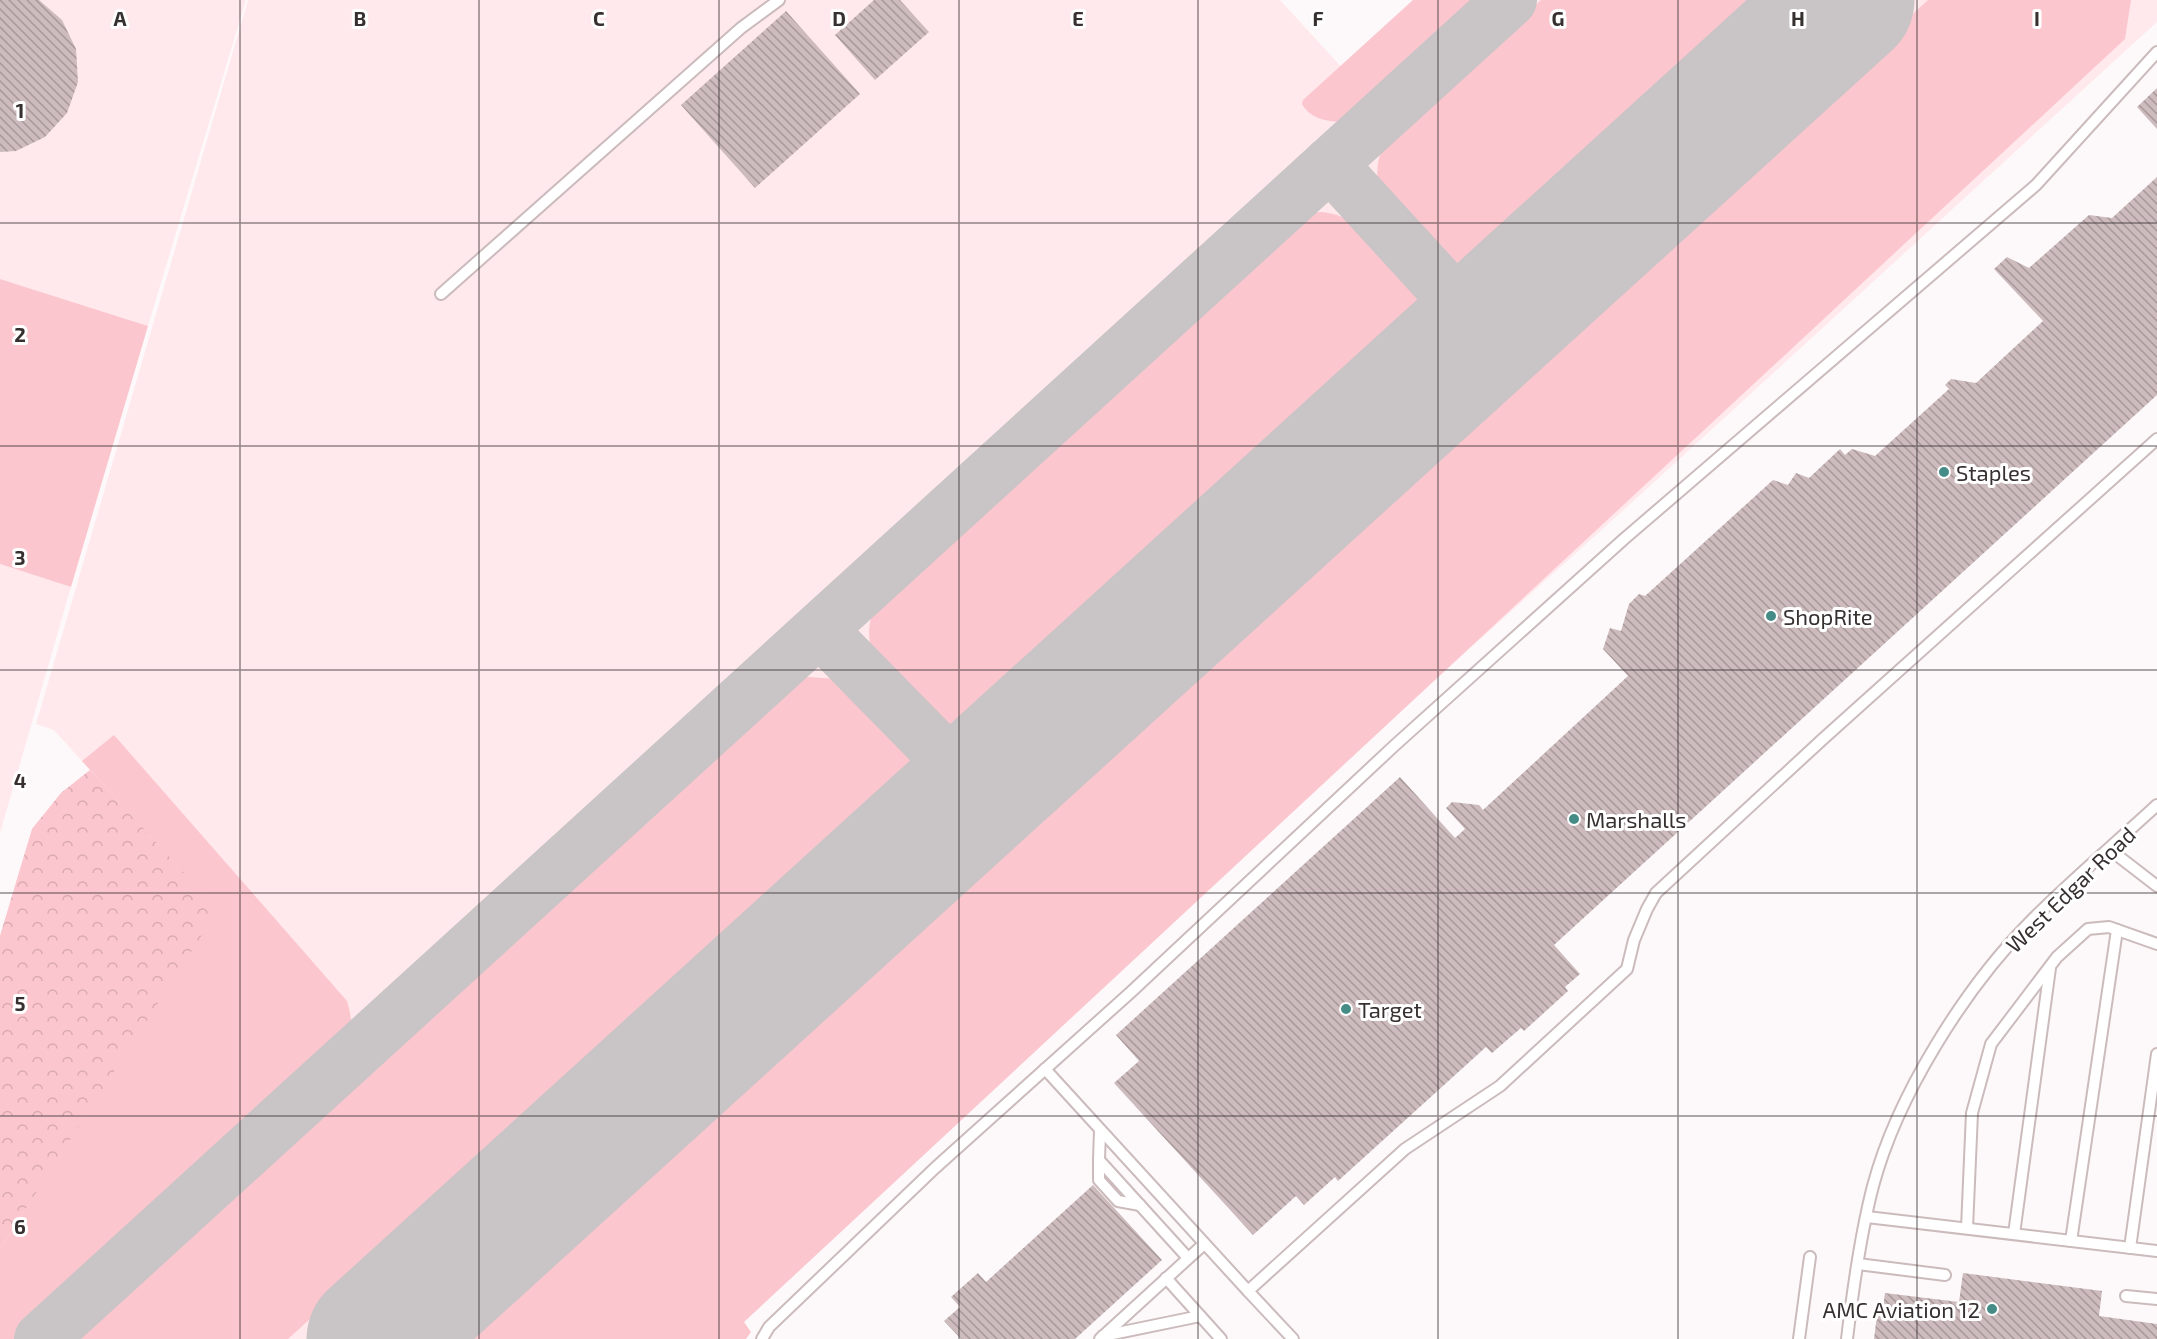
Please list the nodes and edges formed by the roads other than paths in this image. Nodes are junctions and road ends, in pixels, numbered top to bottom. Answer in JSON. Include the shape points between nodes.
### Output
{"nodes":[{"id":1,"x":779,"y":0,"type":"edge"},
{"id":2,"x":2157,"y":52,"type":"edge"},
{"id":3,"x":441,"y":294,"type":"dead end"},
{"id":4,"x":2157,"y":439,"type":"edge"},
{"id":5,"x":2157,"y":805,"type":"edge"},
{"id":6,"x":2109,"y":849,"type":"junction"},
{"id":7,"x":2157,"y":886,"type":"edge"},
{"id":8,"x":2117,"y":930,"type":"junction"},
{"id":9,"x":2157,"y":944,"type":"edge"},
{"id":10,"x":2050,"y":968,"type":"junction"},
{"id":11,"x":2157,"y":1054,"type":"edge"},
{"id":12,"x":1045,"y":1070,"type":"junction"},
{"id":13,"x":1100,"y":1131,"type":"junction"},
{"id":14,"x":1867,"y":1216,"type":"junction"},
{"id":15,"x":1967,"y":1228,"type":"junction"},
{"id":16,"x":2013,"y":1234,"type":"junction"},
{"id":17,"x":2071,"y":1241,"type":"junction"},
{"id":18,"x":1204,"y":1244,"type":"junction"},
{"id":19,"x":2130,"y":1248,"type":"junction"},
{"id":20,"x":2157,"y":1251,"type":"edge"},
{"id":21,"x":1810,"y":1257,"type":"dead end"},
{"id":22,"x":1188,"y":1258,"type":"junction"},
{"id":23,"x":1858,"y":1264,"type":"junction"},
{"id":24,"x":1945,"y":1275,"type":"dead end"},
{"id":25,"x":1166,"y":1278,"type":"junction"},
{"id":26,"x":1248,"y":1291,"type":"junction"},
{"id":27,"x":2126,"y":1296,"type":"dead end"},
{"id":28,"x":2157,"y":1299,"type":"edge"},
{"id":29,"x":1200,"y":1316,"type":"junction"},
{"id":30,"x":1102,"y":1338,"type":"edge"},
{"id":31,"x":762,"y":1339,"type":"edge"},
{"id":32,"x":1221,"y":1339,"type":"edge"},
{"id":33,"x":1293,"y":1339,"type":"edge"},
{"id":34,"x":1798,"y":1339,"type":"edge"},
{"id":35,"x":1847,"y":1339,"type":"edge"}],
"edges":[{"from":1,"to":3,"type":"lane","via":[[741,28]]},
{"from":2,"to":12,"type":"lane","via":[[2036,185],[1624,539]]},
{"from":4,"to":26,"type":"lane","via":[[1656,893],[1634,940],[1627,969],[1500,1086],[1405,1149]]},
{"from":5,"to":6,"type":"lane","name":"West Edgar Road"},
{"from":6,"to":7,"type":"lane"},
{"from":6,"to":14,"type":"lane","name":"West Edgar Road","via":[[2029,923],[1949,1024],[1902,1107],[1873,1185]]},
{"from":8,"to":9,"type":"lane"},
{"from":8,"to":10,"type":"lane","via":[[2088,929]]},
{"from":8,"to":17,"type":"lane"},
{"from":10,"to":15,"type":"lane","via":[[1991,1044],[1972,1113]]},
{"from":10,"to":16,"type":"lane"},
{"from":11,"to":19,"type":"lane"},
{"from":12,"to":13,"type":"lane"},
{"from":12,"to":31,"type":"lane","via":[[935,1168],[769,1327]]},
{"from":13,"to":18,"type":"lane"},
{"from":13,"to":22,"type":"lane","via":[[1099,1160]]},
{"from":14,"to":15,"type":"lane"},
{"from":14,"to":23,"type":"lane","name":"West Edgar Road"},
{"from":15,"to":16,"type":"lane"},
{"from":16,"to":17,"type":"lane"},
{"from":17,"to":19,"type":"lane"},
{"from":18,"to":22,"type":"lane"},
{"from":18,"to":26,"type":"lane"},
{"from":19,"to":20,"type":"lane"},
{"from":21,"to":34,"type":"lane"},
{"from":22,"to":25,"type":"lane"},
{"from":23,"to":24,"type":"lane"},
{"from":23,"to":35,"type":"lane","name":"West Edgar Road"},
{"from":25,"to":29,"type":"lane"},
{"from":25,"to":30,"type":"lane"},
{"from":26,"to":33,"type":"lane"},
{"from":27,"to":28,"type":"lane"},
{"from":29,"to":30,"type":"lane"},
{"from":29,"to":32,"type":"lane"}]}
